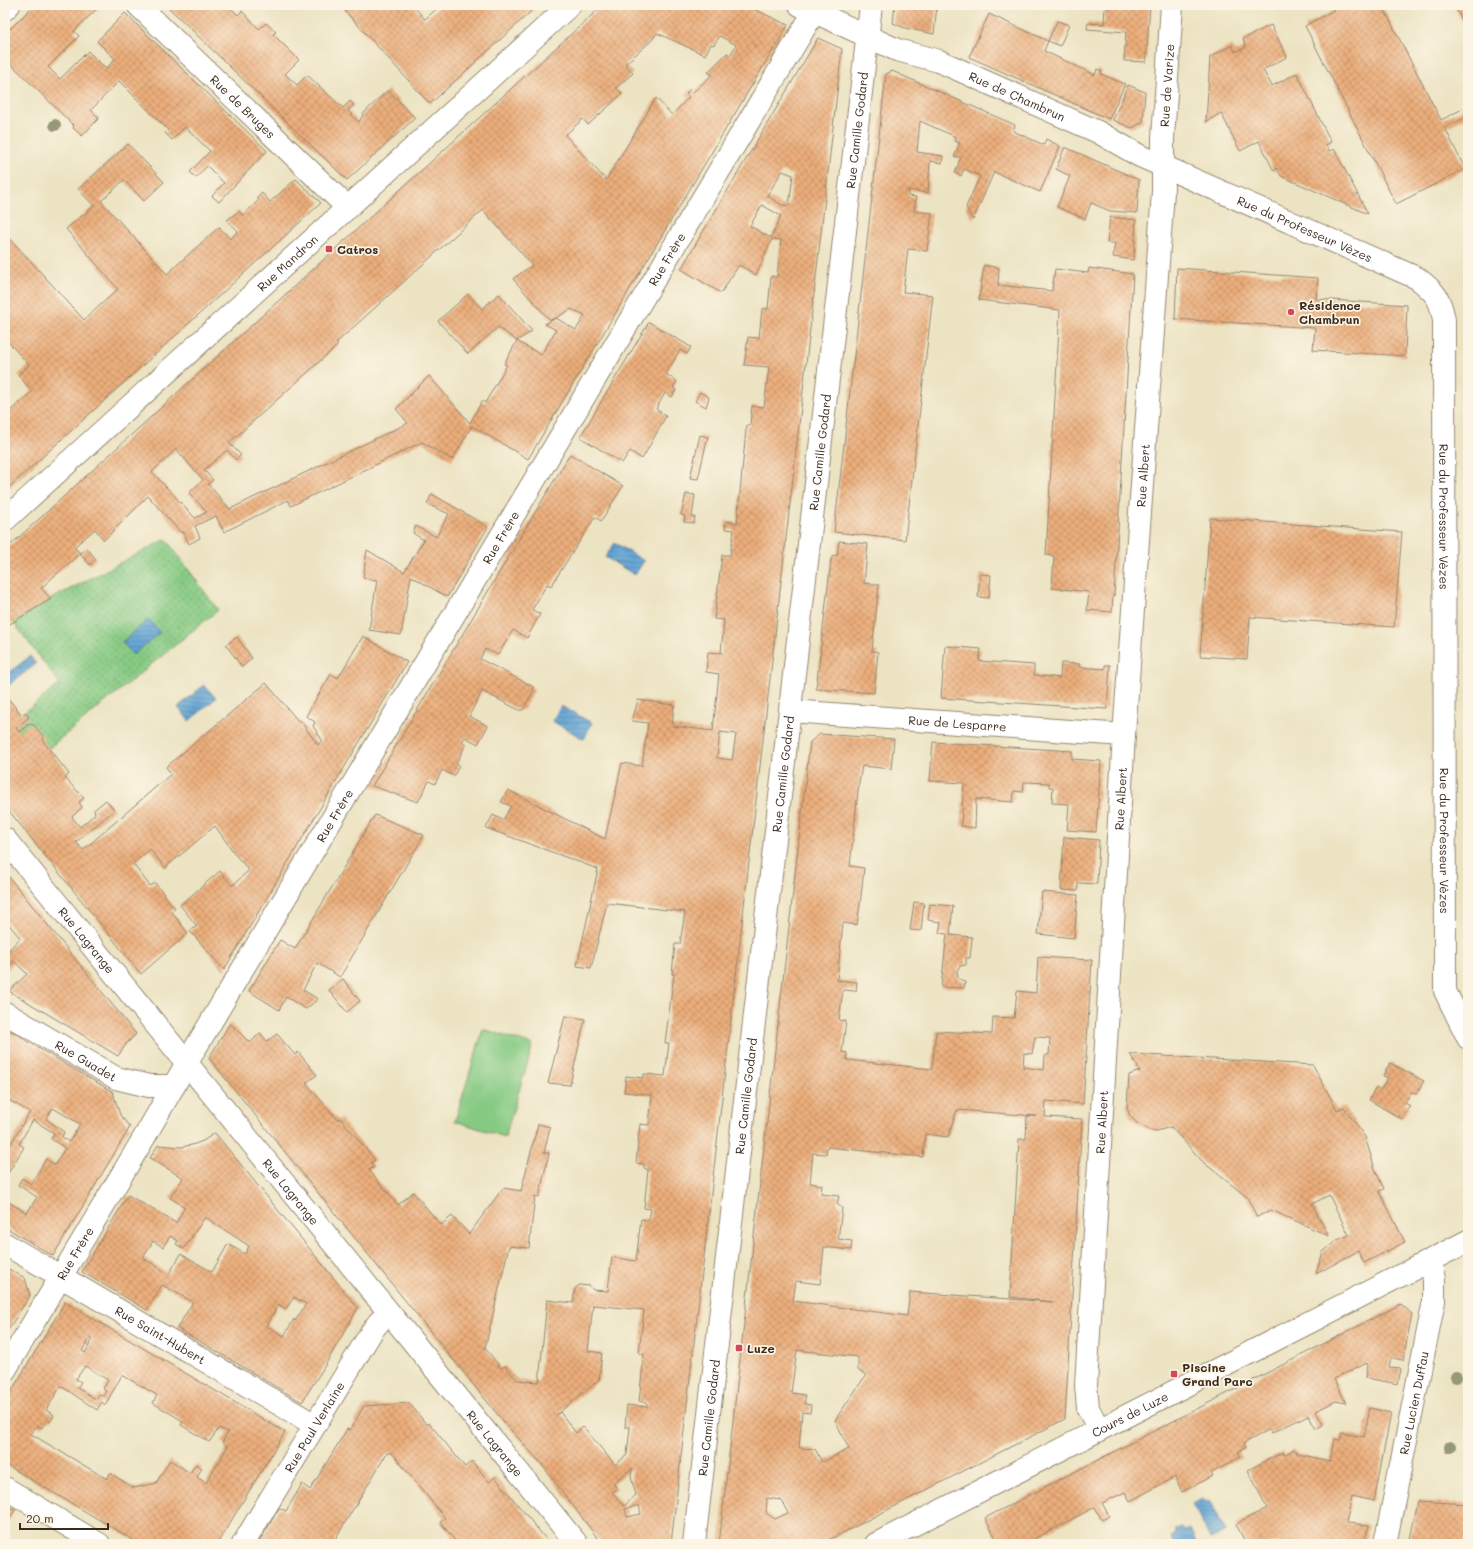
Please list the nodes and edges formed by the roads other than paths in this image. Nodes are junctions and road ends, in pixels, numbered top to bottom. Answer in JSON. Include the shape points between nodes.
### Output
{"nodes":[{"id":1,"x":9,"y":5,"type":"edge"},
{"id":2,"x":138,"y":5,"type":"edge"},
{"id":3,"x":570,"y":5,"type":"edge"},
{"id":4,"x":870,"y":5,"type":"edge"},
{"id":5,"x":1172,"y":5,"type":"edge"},
{"id":6,"x":807,"y":8,"type":"edge"},
{"id":7,"x":5,"y":9,"type":"edge"},
{"id":8,"x":867,"y":36,"type":"junction"},
{"id":9,"x":1163,"y":166,"type":"junction"},
{"id":10,"x":348,"y":208,"type":"junction"},
{"id":11,"x":5,"y":520,"type":"edge"},
{"id":12,"x":790,"y":711,"type":"junction"},
{"id":13,"x":1124,"y":735,"type":"junction"},
{"id":14,"x":5,"y":839,"type":"edge"},
{"id":15,"x":5,"y":1013,"type":"edge"},
{"id":16,"x":1468,"y":1038,"type":"edge"},
{"id":17,"x":187,"y":1063,"type":"junction"},
{"id":18,"x":174,"y":1086,"type":"junction"},
{"id":19,"x":1468,"y":1241,"type":"edge"},
{"id":20,"x":5,"y":1244,"type":"edge"},
{"id":21,"x":1430,"y":1261,"type":"junction"},
{"id":22,"x":61,"y":1277,"type":"junction"},
{"id":23,"x":390,"y":1313,"type":"junction"},
{"id":24,"x":5,"y":1370,"type":"edge"},
{"id":25,"x":315,"y":1425,"type":"junction"},
{"id":26,"x":1098,"y":1430,"type":"junction"},
{"id":27,"x":5,"y":1488,"type":"edge"},
{"id":28,"x":99,"y":1544,"type":"edge"},
{"id":29,"x":243,"y":1544,"type":"edge"},
{"id":30,"x":577,"y":1544,"type":"edge"},
{"id":31,"x":694,"y":1544,"type":"edge"},
{"id":32,"x":876,"y":1544,"type":"edge"},
{"id":33,"x":1385,"y":1544,"type":"edge"}],
"edges":[{"from":1,"to":7,"type":"street"},
{"from":2,"to":10,"type":"street","name":"Rue de Bruges"},
{"from":3,"to":10,"type":"street","name":"Rue Mandron"},
{"from":4,"to":8,"type":"street","name":"Rue Camille Godard"},
{"from":5,"to":9,"type":"street","name":"Rue de Varize"},
{"from":6,"to":8,"type":"street","name":"Rue de Chambrun"},
{"from":6,"to":17,"type":"street","name":"Rue Frère"},
{"from":8,"to":9,"type":"street","name":"Rue de Chambrun","via":[[897,50],[939,60],[1098,132]]},
{"from":8,"to":12,"type":"street","name":"Rue Camille Godard"},
{"from":9,"to":13,"type":"street","name":"Rue Albert"},
{"from":9,"to":16,"type":"street","name":"Rue du Professeur Vèzes","via":[[1417,278],[1434,291],[1441,305],[1444,320],[1445,991]]},
{"from":10,"to":11,"type":"street","name":"Rue Mandron"},
{"from":12,"to":13,"type":"street","name":"Rue de Lesparre"},
{"from":12,"to":31,"type":"street","name":"Rue Camille Godard"},
{"from":13,"to":26,"type":"street","name":"Rue Albert","via":[[1086,1385],[1088,1408]]},
{"from":14,"to":17,"type":"street","name":"Rue Lagrange"},
{"from":15,"to":18,"type":"street","name":"Rue Guadet","via":[[116,1078],[149,1086]]},
{"from":17,"to":18,"type":"street","name":"Rue Frère"},
{"from":17,"to":23,"type":"street","name":"Rue Lagrange"},
{"from":18,"to":22,"type":"street","name":"Rue Frère"},
{"from":19,"to":21,"type":"street","name":"Cours de Luze"},
{"from":20,"to":22,"type":"street","name":"Rue Saint-Hubert"},
{"from":21,"to":26,"type":"street","name":"Cours de Luze"},
{"from":21,"to":33,"type":"street","name":"Rue Lucien Duffau","via":[[1434,1279],[1434,1301]]},
{"from":22,"to":24,"type":"street","name":"Rue Frère"},
{"from":22,"to":25,"type":"street","name":"Rue Saint-Hubert"},
{"from":23,"to":25,"type":"street","name":"Rue Paul Verlaine","via":[[372,1331]]},
{"from":23,"to":30,"type":"street","name":"Rue Lagrange"},
{"from":25,"to":29,"type":"street","name":"Rue Paul Verlaine"},
{"from":26,"to":32,"type":"street","name":"Cours de Luze"},
{"from":27,"to":28,"type":"street"}]}
